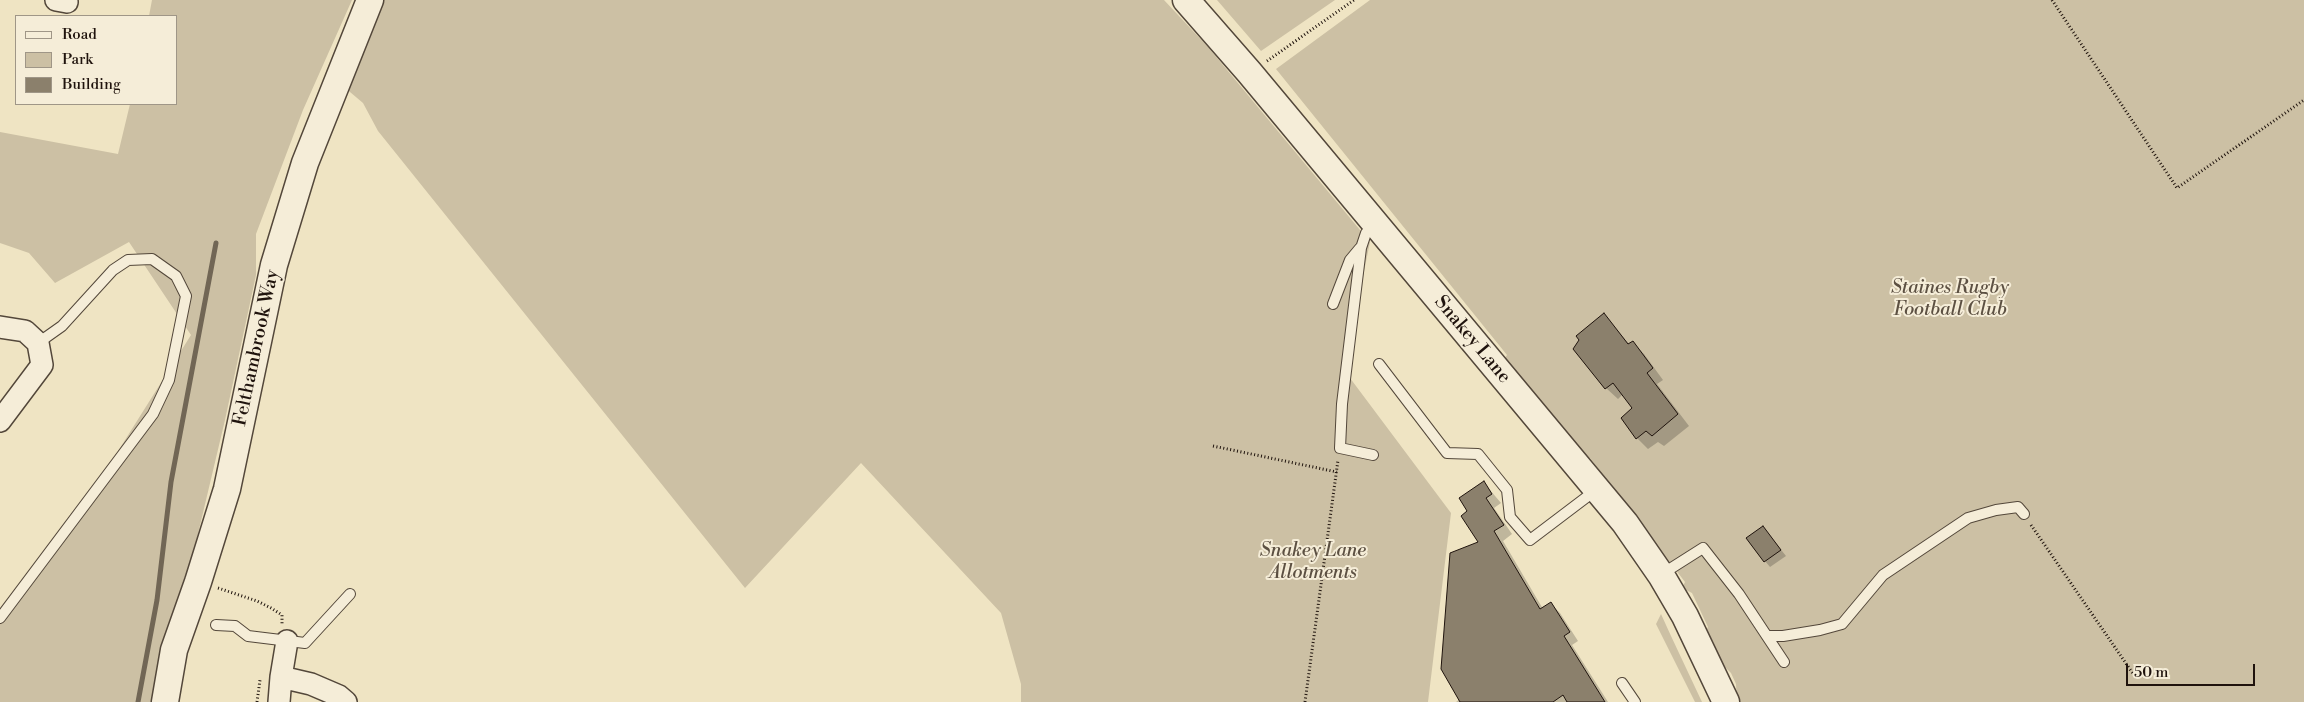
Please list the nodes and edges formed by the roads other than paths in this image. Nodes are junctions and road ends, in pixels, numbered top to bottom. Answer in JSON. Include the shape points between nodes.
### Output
{"nodes":[{"id":1,"x":370,"y":0,"type":"edge"},
{"id":2,"x":1186,"y":0,"type":"edge"},
{"id":3,"x":1375,"y":223,"type":"junction"},
{"id":4,"x":1361,"y":248,"type":"junction"},
{"id":5,"x":1333,"y":304,"type":"dead end"},
{"id":6,"x":0,"y":327,"type":"edge"},
{"id":7,"x":38,"y":343,"type":"junction"},
{"id":8,"x":1379,"y":364,"type":"dead end"},
{"id":9,"x":0,"y":421,"type":"edge"},
{"id":10,"x":1373,"y":455,"type":"dead end"},
{"id":11,"x":1596,"y":489,"type":"junction"},
{"id":12,"x":2024,"y":514,"type":"road end"},
{"id":13,"x":1661,"y":575,"type":"junction"},
{"id":14,"x":350,"y":594,"type":"dead end"},
{"id":15,"x":0,"y":618,"type":"edge"},
{"id":16,"x":216,"y":625,"type":"dead end"},
{"id":17,"x":1766,"y":636,"type":"junction"},
{"id":18,"x":283,"y":641,"type":"junction"},
{"id":19,"x":1784,"y":662,"type":"dead end"},
{"id":20,"x":282,"y":677,"type":"junction"},
{"id":21,"x":1622,"y":683,"type":"dead end"},
{"id":22,"x":165,"y":702,"type":"edge"},
{"id":23,"x":279,"y":702,"type":"edge"},
{"id":24,"x":346,"y":702,"type":"edge"},
{"id":25,"x":1635,"y":702,"type":"edge"},
{"id":26,"x":1726,"y":702,"type":"edge"}],
"edges":[{"from":1,"to":22,"type":"street","name":"Felthambrook Way","via":[[306,163],[274,265],[227,489],[174,650]]},
{"from":2,"to":3,"type":"street","name":"Snakey Lane"},
{"from":3,"to":4,"type":"lane","via":[[1366,233]]},
{"from":3,"to":11,"type":"street","name":"Snakey Lane"},
{"from":4,"to":5,"type":"lane","via":[[1350,260]]},
{"from":4,"to":10,"type":"lane","via":[[1342,404],[1340,448]]},
{"from":6,"to":7,"type":"street","via":[[25,331]]},
{"from":7,"to":9,"type":"street","via":[[42,365]]},
{"from":7,"to":15,"type":"lane","via":[[62,326],[112,270],[128,260],[152,260],[176,276],[186,296],[169,380],[153,414]]},
{"from":8,"to":11,"type":"lane","via":[[1447,453],[1478,454],[1507,490],[1510,517],[1530,540]]},
{"from":11,"to":13,"type":"street","name":"Snakey Lane"},
{"from":12,"to":17,"type":"lane","via":[[2018,507],[1968,518],[1883,575],[1842,624],[1811,632]]},
{"from":13,"to":17,"type":"lane","via":[[1703,548]]},
{"from":13,"to":26,"type":"street","name":"Snakey Lane","via":[[1685,616]]},
{"from":14,"to":18,"type":"lane","via":[[305,643]]},
{"from":16,"to":18,"type":"lane","via":[[235,626],[248,636]]},
{"from":17,"to":19,"type":"lane"},
{"from":18,"to":20,"type":"street"},
{"from":20,"to":23,"type":"street"},
{"from":20,"to":24,"type":"street","via":[[311,684]]},
{"from":21,"to":25,"type":"lane"}]}
